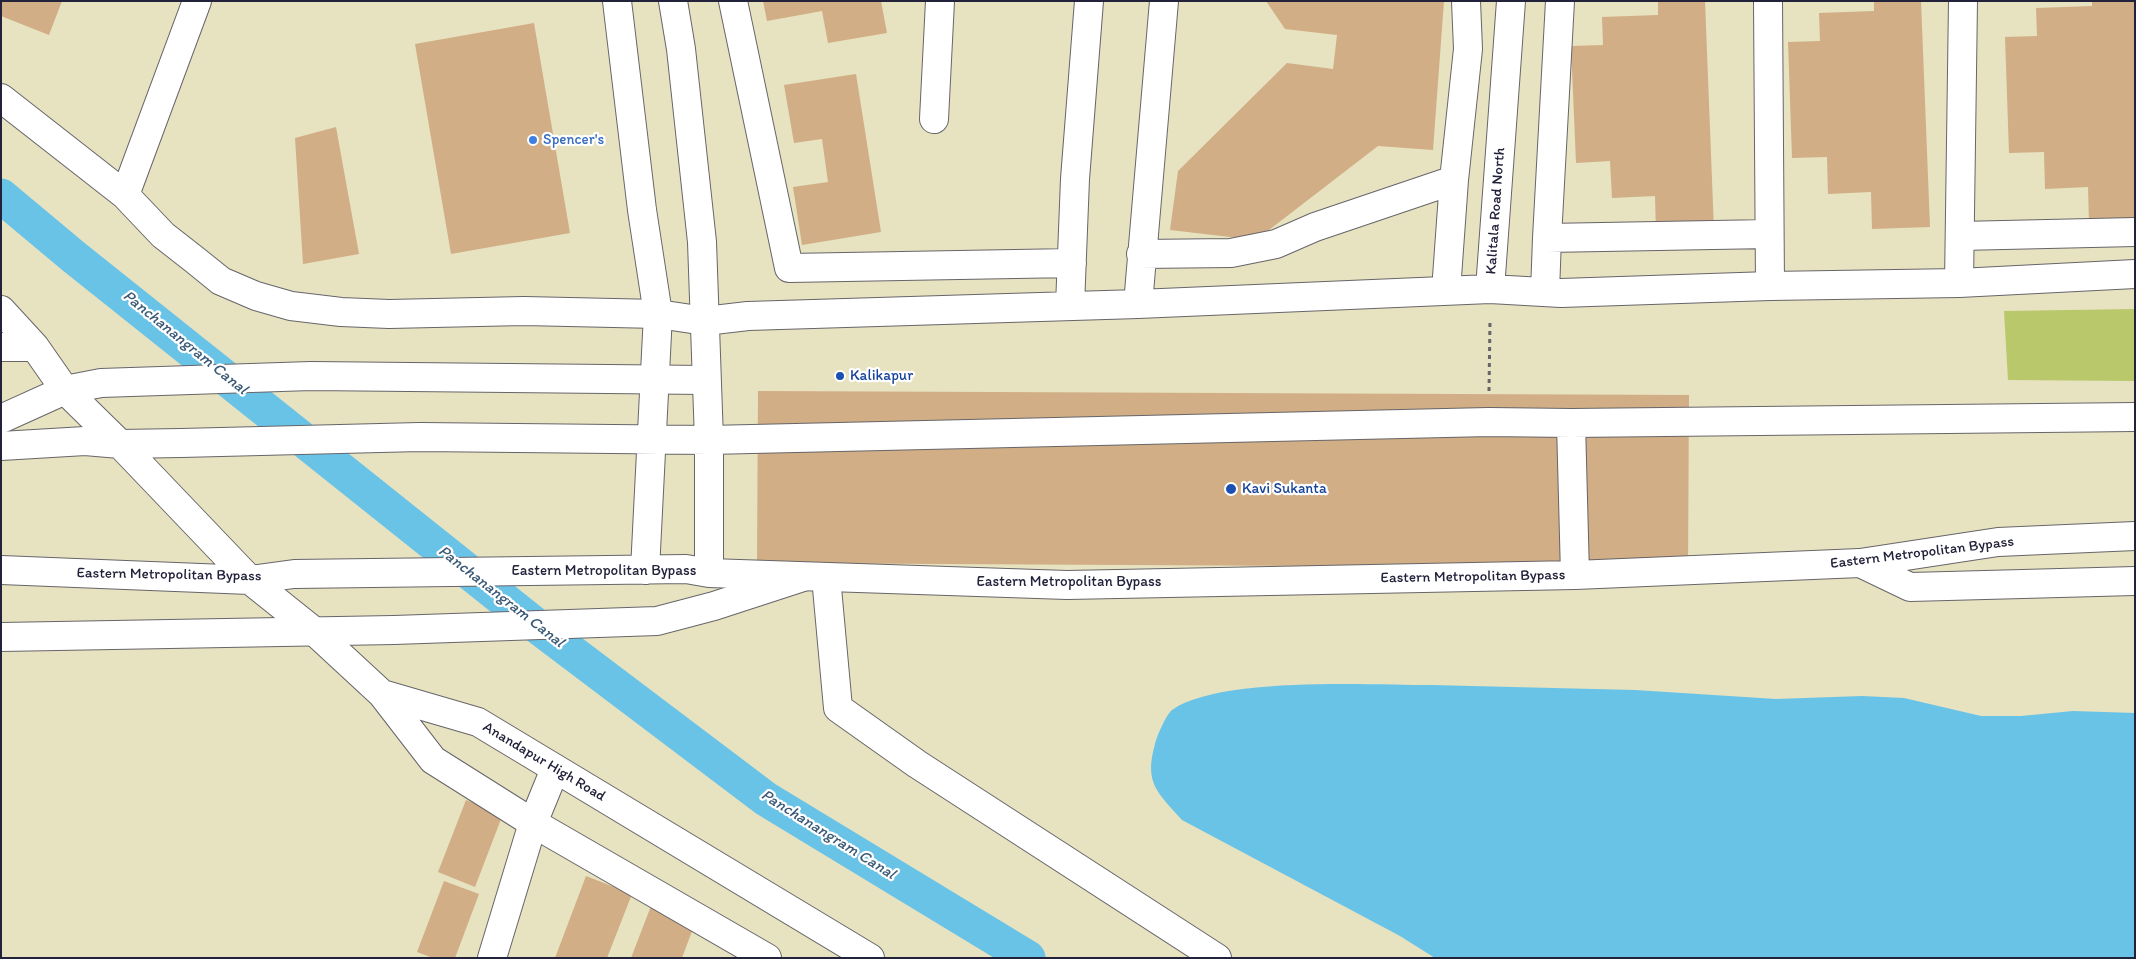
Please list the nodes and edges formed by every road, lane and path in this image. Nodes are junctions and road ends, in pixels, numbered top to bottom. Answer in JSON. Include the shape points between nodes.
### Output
{"nodes":[{"id":1,"x":197,"y":1,"type":"edge"},
{"id":2,"x":617,"y":1,"type":"edge"},
{"id":3,"x":672,"y":1,"type":"edge"},
{"id":4,"x":733,"y":1,"type":"edge"},
{"id":5,"x":940,"y":1,"type":"edge"},
{"id":6,"x":1088,"y":1,"type":"edge"},
{"id":7,"x":1164,"y":1,"type":"edge"},
{"id":8,"x":1466,"y":1,"type":"edge"},
{"id":9,"x":1511,"y":1,"type":"edge"},
{"id":10,"x":1560,"y":1,"type":"edge"},
{"id":11,"x":1768,"y":1,"type":"edge"},
{"id":12,"x":1963,"y":1,"type":"edge"},
{"id":13,"x":1,"y":98,"type":"edge"},
{"id":14,"x":934,"y":119,"type":"dead end"},
{"id":15,"x":1454,"y":180,"type":"junction"},
{"id":16,"x":125,"y":195,"type":"junction"},
{"id":17,"x":2135,"y":232,"type":"edge"},
{"id":18,"x":1769,"y":234,"type":"junction"},
{"id":19,"x":1960,"y":236,"type":"junction"},
{"id":20,"x":1546,"y":238,"type":"junction"},
{"id":21,"x":1141,"y":254,"type":"junction"},
{"id":22,"x":1072,"y":263,"type":"junction"},
{"id":23,"x":2135,"y":274,"type":"edge"},
{"id":24,"x":1959,"y":283,"type":"junction"},
{"id":25,"x":1770,"y":286,"type":"junction"},
{"id":26,"x":1490,"y":289,"type":"junction"},
{"id":27,"x":1446,"y":291,"type":"junction"},
{"id":28,"x":1545,"y":292,"type":"junction"},
{"id":29,"x":1138,"y":304,"type":"junction"},
{"id":30,"x":1070,"y":306,"type":"junction"},
{"id":31,"x":1,"y":310,"type":"edge"},
{"id":32,"x":658,"y":314,"type":"junction"},
{"id":33,"x":705,"y":321,"type":"junction"},
{"id":34,"x":1,"y":347,"type":"edge"},
{"id":35,"x":35,"y":347,"type":"junction"},
{"id":36,"x":654,"y":380,"type":"junction"},
{"id":37,"x":706,"y":380,"type":"junction"},
{"id":38,"x":65,"y":390,"type":"junction"},
{"id":39,"x":2135,"y":417,"type":"edge"},
{"id":40,"x":1,"y":419,"type":"edge"},
{"id":41,"x":1489,"y":422,"type":"junction"},
{"id":42,"x":1571,"y":423,"type":"junction"},
{"id":43,"x":651,"y":440,"type":"junction"},
{"id":44,"x":709,"y":440,"type":"junction"},
{"id":45,"x":120,"y":444,"type":"junction"},
{"id":46,"x":1,"y":446,"type":"edge"},
{"id":47,"x":2135,"y":536,"type":"edge"},
{"id":48,"x":1860,"y":563,"type":"junction"},
{"id":49,"x":1,"y":570,"type":"edge"},
{"id":50,"x":645,"y":570,"type":"junction"},
{"id":51,"x":710,"y":573,"type":"junction"},
{"id":52,"x":1575,"y":575,"type":"junction"},
{"id":53,"x":817,"y":576,"type":"junction"},
{"id":54,"x":250,"y":580,"type":"junction"},
{"id":55,"x":2135,"y":580,"type":"edge"},
{"id":56,"x":314,"y":632,"type":"junction"},
{"id":57,"x":1,"y":638,"type":"edge"},
{"id":58,"x":382,"y":694,"type":"junction"},
{"id":59,"x":555,"y":769,"type":"junction"},
{"id":60,"x":533,"y":823,"type":"junction"},
{"id":61,"x":492,"y":958,"type":"edge"},
{"id":62,"x":767,"y":958,"type":"edge"},
{"id":63,"x":870,"y":958,"type":"edge"},
{"id":64,"x":1217,"y":958,"type":"edge"}],
"edges":[{"from":1,"to":16,"type":"main road"},
{"from":2,"to":32,"type":"main road"},
{"from":3,"to":33,"type":"main road","via":[[682,50],[702,242]]},
{"from":4,"to":22,"type":"main road","via":[[789,268]]},
{"from":5,"to":14,"type":"main road"},
{"from":6,"to":22,"type":"main road"},
{"from":7,"to":21,"type":"main road"},
{"from":8,"to":15,"type":"main road","via":[[1468,49]]},
{"from":9,"to":26,"type":"main road","name":"Kalitala Road North"},
{"from":10,"to":20,"type":"main road"},
{"from":11,"to":18,"type":"main road"},
{"from":12,"to":19,"type":"main road"},
{"from":13,"to":16,"type":"main road"},
{"from":15,"to":21,"type":"main road","via":[[1315,227],[1276,244],[1231,253]]},
{"from":15,"to":27,"type":"main road"},
{"from":16,"to":32,"type":"main road","via":[[163,235],[221,281],[291,306],[389,314],[524,311]]},
{"from":17,"to":19,"type":"main road"},
{"from":18,"to":20,"type":"main road"},
{"from":18,"to":25,"type":"main road"},
{"from":19,"to":24,"type":"main road"},
{"from":20,"to":28,"type":"main road"},
{"from":21,"to":29,"type":"main road"},
{"from":22,"to":30,"type":"main road"},
{"from":23,"to":24,"type":"main road"},
{"from":24,"to":25,"type":"main road"},
{"from":25,"to":28,"type":"main road"},
{"from":26,"to":27,"type":"main road"},
{"from":26,"to":28,"type":"main road"},
{"from":26,"to":41,"type":"path","name":"Kalitala Road North"},
{"from":27,"to":29,"type":"main road"},
{"from":29,"to":30,"type":"main road"},
{"from":30,"to":33,"type":"main road","via":[[748,316]]},
{"from":31,"to":35,"type":"main road"},
{"from":32,"to":33,"type":"main road"},
{"from":32,"to":36,"type":"main road"},
{"from":33,"to":37,"type":"main road"},
{"from":34,"to":35,"type":"main road"},
{"from":35,"to":38,"type":"main road"},
{"from":36,"to":37,"type":"main road"},
{"from":36,"to":38,"type":"main road","via":[[311,376],[101,383]]},
{"from":36,"to":43,"type":"main road"},
{"from":37,"to":44,"type":"main road"},
{"from":38,"to":40,"type":"main road"},
{"from":38,"to":45,"type":"main road"},
{"from":39,"to":42,"type":"main road"},
{"from":41,"to":42,"type":"main road"},
{"from":41,"to":44,"type":"main road"},
{"from":42,"to":52,"type":"main road"},
{"from":43,"to":44,"type":"main road"},
{"from":43,"to":45,"type":"main road","via":[[420,437]]},
{"from":43,"to":50,"type":"main road"},
{"from":44,"to":51,"type":"main road"},
{"from":45,"to":46,"type":"main road","via":[[85,441]]},
{"from":45,"to":54,"type":"main road"},
{"from":47,"to":48,"type":"main road","name":"Eastern Metropolitan Bypass","via":[[1998,542]]},
{"from":48,"to":52,"type":"main road","name":"Eastern Metropolitan Bypass"},
{"from":48,"to":55,"type":"main road","via":[[1910,587]]},
{"from":49,"to":54,"type":"main road","name":"Eastern Metropolitan Bypass"},
{"from":50,"to":51,"type":"main road","name":"Eastern Metropolitan Bypass","via":[[686,569]]},
{"from":50,"to":54,"type":"main road","name":"Eastern Metropolitan Bypass","via":[[294,574]]},
{"from":51,"to":53,"type":"main road","name":"Eastern Metropolitan Bypass"},
{"from":52,"to":53,"type":"main road","name":"Eastern Metropolitan Bypass","via":[[1067,585]]},
{"from":53,"to":56,"type":"main road","via":[[657,621]]},
{"from":53,"to":64,"type":"main road","via":[[838,708],[925,770]]},
{"from":54,"to":56,"type":"main road"},
{"from":56,"to":57,"type":"main road"},
{"from":56,"to":58,"type":"main road"},
{"from":58,"to":59,"type":"main road","name":"Anandapur High Road","via":[[478,722]]},
{"from":58,"to":60,"type":"main road","via":[[433,760]]},
{"from":59,"to":60,"type":"main road"},
{"from":59,"to":63,"type":"main road","name":"Anandapur High Road"},
{"from":60,"to":61,"type":"main road"},
{"from":60,"to":62,"type":"main road"}]}
